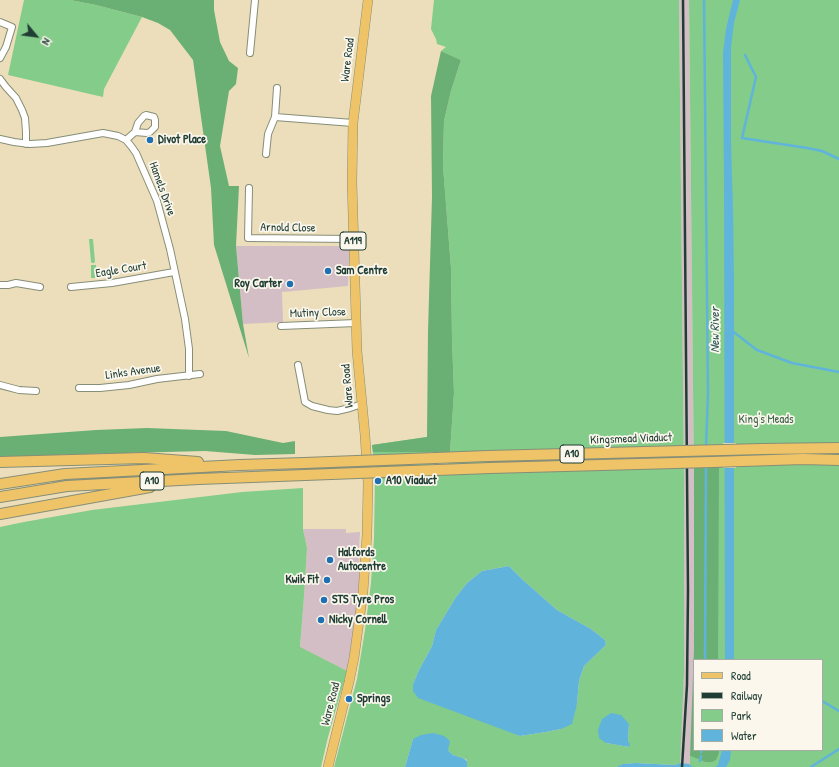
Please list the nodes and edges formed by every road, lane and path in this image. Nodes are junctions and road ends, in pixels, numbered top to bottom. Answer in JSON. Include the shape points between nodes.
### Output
{"nodes":[{"id":1,"x":255,"y":0,"type":"edge"},
{"id":2,"x":368,"y":0,"type":"edge"},
{"id":3,"x":0,"y":22,"type":"edge"},
{"id":4,"x":250,"y":53,"type":"dead end"},
{"id":5,"x":0,"y":58,"type":"edge"},
{"id":6,"x":0,"y":78,"type":"edge"},
{"id":7,"x":277,"y":88,"type":"dead end"},
{"id":8,"x":275,"y":117,"type":"junction"},
{"id":9,"x":353,"y":123,"type":"junction"},
{"id":10,"x":135,"y":132,"type":"dead end"},
{"id":11,"x":0,"y":139,"type":"edge"},
{"id":12,"x":126,"y":140,"type":"junction"},
{"id":13,"x":26,"y":144,"type":"junction"},
{"id":14,"x":266,"y":154,"type":"dead end"},
{"id":15,"x":248,"y":188,"type":"dead end"},
{"id":16,"x":353,"y":239,"type":"junction"},
{"id":17,"x":174,"y":272,"type":"junction"},
{"id":18,"x":0,"y":285,"type":"edge"},
{"id":19,"x":40,"y":287,"type":"dead end"},
{"id":20,"x":71,"y":287,"type":"dead end"},
{"id":21,"x":356,"y":323,"type":"junction"},
{"id":22,"x":281,"y":326,"type":"dead end"},
{"id":23,"x":298,"y":365,"type":"dead end"},
{"id":24,"x":200,"y":374,"type":"dead end"},
{"id":25,"x":189,"y":376,"type":"junction"},
{"id":26,"x":0,"y":385,"type":"edge"},
{"id":27,"x":79,"y":388,"type":"dead end"},
{"id":28,"x":36,"y":391,"type":"dead end"},
{"id":29,"x":362,"y":404,"type":"junction"},
{"id":30,"x":839,"y":448,"type":"edge"},
{"id":31,"x":839,"y":460,"type":"edge"},
{"id":32,"x":0,"y":462,"type":"edge"},
{"id":33,"x":240,"y":465,"type":"junction"},
{"id":34,"x":199,"y":478,"type":"junction"},
{"id":35,"x":0,"y":484,"type":"edge"},
{"id":36,"x":0,"y":497,"type":"edge"},
{"id":37,"x":0,"y":514,"type":"edge"},
{"id":38,"x":328,"y":767,"type":"edge"}],
"edges":[{"from":1,"to":4,"type":"street"},
{"from":2,"to":9,"type":"main road","name":"Ware Road","number":"A119"},
{"from":3,"to":5,"type":"street","via":[[12,27]]},
{"from":6,"to":13,"type":"street","via":[[16,98],[24,115]]},
{"from":7,"to":8,"type":"street"},
{"from":8,"to":9,"type":"street"},
{"from":8,"to":14,"type":"street","via":[[268,134]]},
{"from":9,"to":16,"type":"main road","name":"Ware Road","number":"A119"},
{"from":10,"to":12,"type":"street"},
{"from":11,"to":13,"type":"street"},
{"from":12,"to":13,"type":"street","via":[[103,133]]},
{"from":12,"to":17,"type":"street","name":"Hamels Drive","via":[[136,152],[157,201]]},
{"from":15,"to":16,"type":"street","name":"Arnold Close","via":[[248,238]]},
{"from":16,"to":21,"type":"main road","name":"Ware Road","number":"A119"},
{"from":17,"to":20,"type":"street","name":"Eagle Court"},
{"from":17,"to":25,"type":"street","name":"Hamels Drive","via":[[185,319]]},
{"from":18,"to":19,"type":"street","via":[[20,283]]},
{"from":21,"to":22,"type":"street","name":"Mutiny Close"},
{"from":21,"to":29,"type":"main road","name":"Ware Road","number":"A119"},
{"from":23,"to":29,"type":"street","via":[[305,402],[337,411]]},
{"from":24,"to":25,"type":"street","name":"Links Avenue"},
{"from":25,"to":27,"type":"street","name":"Links Avenue","via":[[130,385]]},
{"from":26,"to":28,"type":"street"},
{"from":29,"to":38,"type":"main road","name":"Ware Road","number":"A119","via":[[368,483],[363,592],[349,682]]},
{"from":30,"to":33,"type":"highway","name":"Kingsmead Viaduct","number":"A10","bridge":true,"via":[[768,448]]},
{"from":31,"to":34,"type":"highway","name":"Kingsmead Viaduct","number":"A10","bridge":true,"via":[[803,459]]},
{"from":32,"to":33,"type":"highway","via":[[144,458]]},
{"from":33,"to":35,"type":"highway","number":"A10","via":[[65,474]]},
{"from":34,"to":36,"type":"highway","number":"A10","via":[[67,486]]},
{"from":34,"to":37,"type":"highway"}]}
